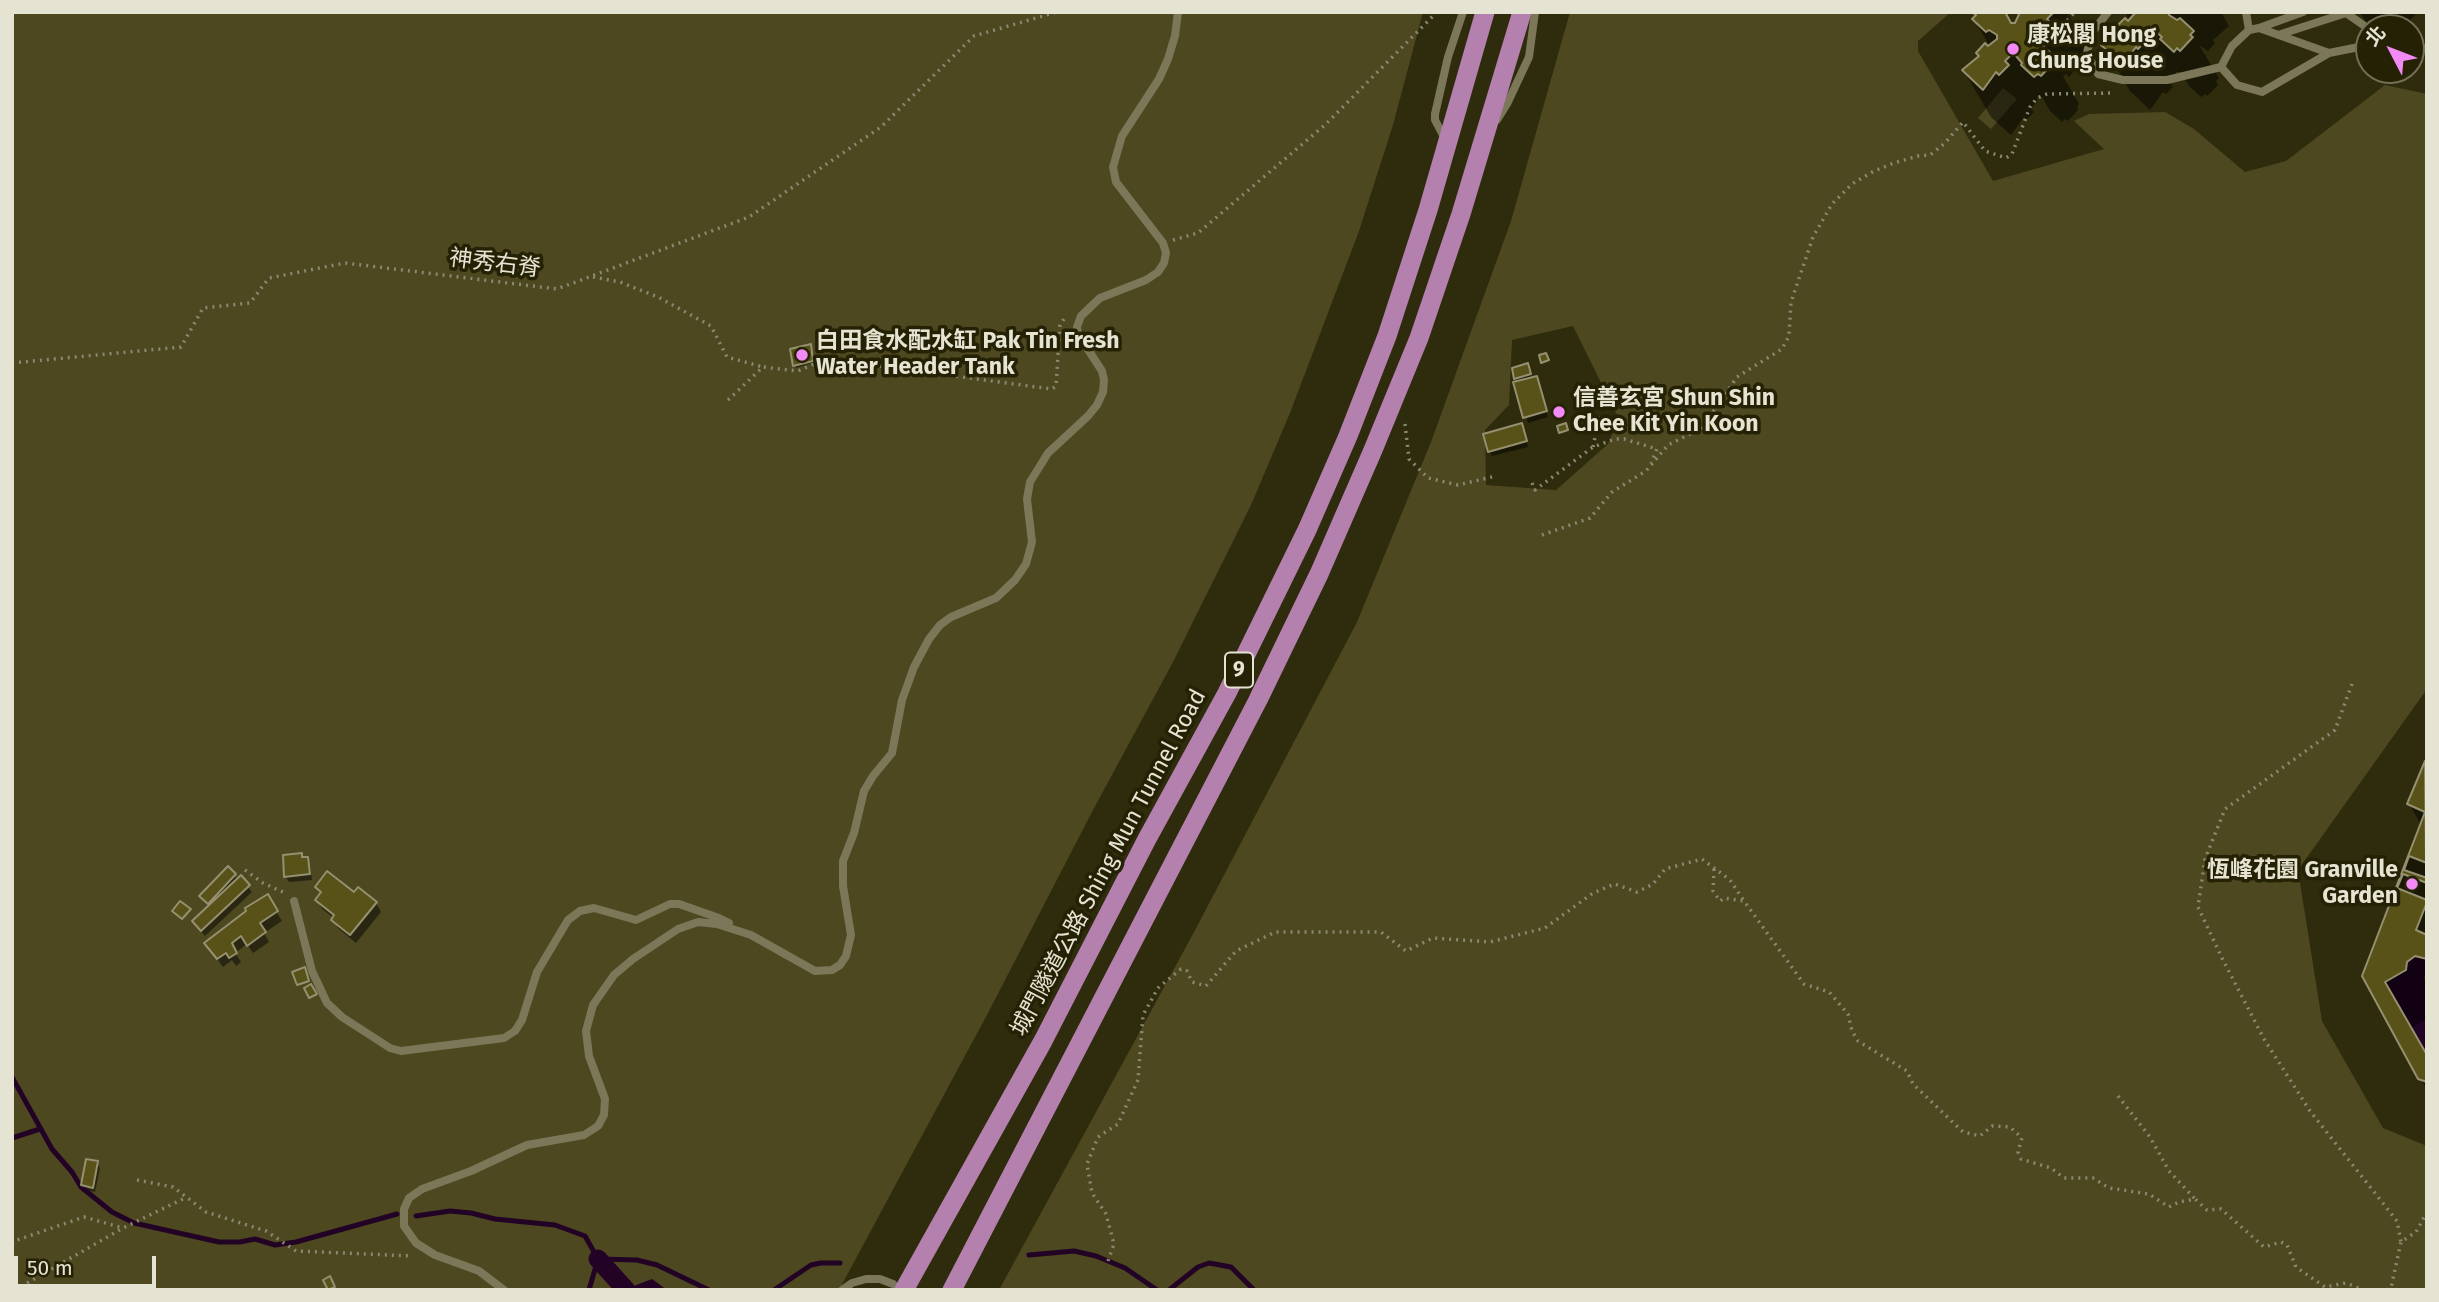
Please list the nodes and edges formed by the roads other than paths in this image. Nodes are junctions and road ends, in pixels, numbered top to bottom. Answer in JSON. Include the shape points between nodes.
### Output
{"nodes":[{"id":1,"x":1178,"y":12,"type":"edge"},
{"id":2,"x":1463,"y":12,"type":"edge"},
{"id":3,"x":1485,"y":12,"type":"edge"},
{"id":4,"x":1522,"y":12,"type":"edge"},
{"id":5,"x":1535,"y":12,"type":"edge"},
{"id":6,"x":2246,"y":12,"type":"edge"},
{"id":7,"x":2303,"y":12,"type":"edge"},
{"id":8,"x":2345,"y":13,"type":"edge"},
{"id":9,"x":2102,"y":14,"type":"edge"},
{"id":10,"x":2259,"y":28,"type":"junction"},
{"id":11,"x":2249,"y":30,"type":"junction"},
{"id":12,"x":2278,"y":34,"type":"junction"},
{"id":13,"x":2355,"y":48,"type":"edge"},
{"id":14,"x":2329,"y":53,"type":"junction"},
{"id":15,"x":2221,"y":67,"type":"junction"},
{"id":16,"x":1484,"y":139,"type":"junction"},
{"id":17,"x":1448,"y":145,"type":"junction"},
{"id":18,"x":294,"y":901,"type":"road end"},
{"id":19,"x":737,"y":930,"type":"junction"},
{"id":20,"x":898,"y":1287,"type":"edge"},
{"id":21,"x":504,"y":1290,"type":"edge"},
{"id":22,"x":842,"y":1290,"type":"edge"},
{"id":23,"x":952,"y":1290,"type":"edge"}],
"edges":[{"from":1,"to":19,"type":"lane","via":[[1168,60],[1122,136],[1113,167],[1116,182],[1163,243],[1165,259],[1158,272],[1103,296],[1081,316],[1078,332],[1103,375],[1102,396],[1088,416],[1048,453],[1030,482],[1027,499],[1032,542],[1028,559],[996,598],[940,625],[914,667],[902,700],[892,754],[864,791],[843,861],[851,935],[846,956],[832,970],[815,971]]},
{"from":2,"to":17,"type":"lane","via":[[1435,114]]},
{"from":3,"to":17,"type":"highway","name":"城門隧道公路 Shing Mun Tunnel Road","number":"9"},
{"from":4,"to":16,"type":"highway","number":"9"},
{"from":5,"to":16,"type":"lane","via":[[1529,57]]},
{"from":6,"to":11,"type":"lane"},
{"from":7,"to":10,"type":"lane"},
{"from":8,"to":12,"type":"lane"},
{"from":9,"to":15,"type":"lane","via":[[2087,53],[2098,74],[2123,80],[2167,79]]},
{"from":10,"to":11,"type":"lane"},
{"from":10,"to":12,"type":"lane"},
{"from":11,"to":15,"type":"lane","via":[[2232,46]]},
{"from":12,"to":14,"type":"lane"},
{"from":13,"to":14,"type":"lane"},
{"from":14,"to":15,"type":"lane","via":[[2262,92],[2237,85]]},
{"from":16,"to":23,"type":"highway","number":"9","via":[[1419,338],[1319,574]]},
{"from":17,"to":20,"type":"highway","name":"城門隧道公路 Shing Mun Tunnel Road","number":"9","via":[[1387,336],[1285,579],[1043,1041]]},
{"from":18,"to":19,"type":"lane","via":[[312,971],[327,1003],[342,1017],[401,1051],[504,1038],[515,1031],[537,972],[568,920],[580,911],[594,908],[636,920],[679,904],[722,919]]},
{"from":19,"to":21,"type":"lane","via":[[705,922],[688,924],[614,975],[593,1005],[586,1031],[589,1056],[606,1099],[601,1123],[588,1134],[527,1145],[413,1194],[404,1209],[404,1226],[416,1243],[479,1271]]},
{"from":20,"to":22,"type":"lane","via":[[866,1279]]}]}
